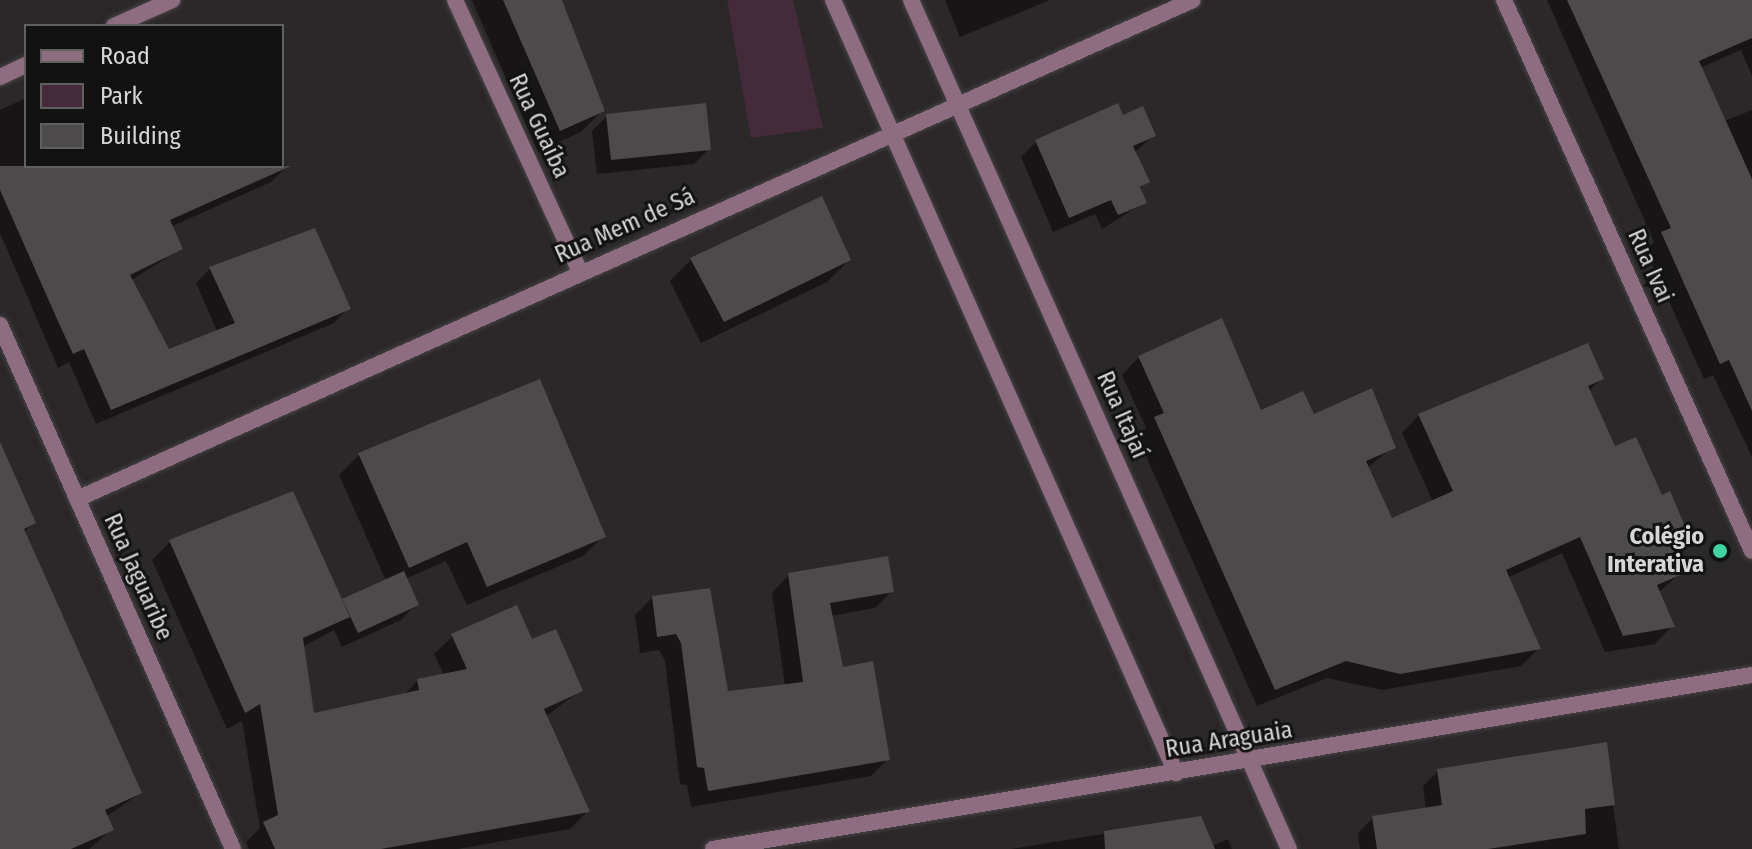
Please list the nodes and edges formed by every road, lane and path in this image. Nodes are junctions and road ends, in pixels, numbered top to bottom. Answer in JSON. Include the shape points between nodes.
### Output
{"nodes":[{"id":1,"x":172,"y":0,"type":"edge"},
{"id":2,"x":455,"y":0,"type":"edge"},
{"id":3,"x":833,"y":0,"type":"edge"},
{"id":4,"x":911,"y":0,"type":"edge"},
{"id":5,"x":1193,"y":0,"type":"edge"},
{"id":6,"x":1504,"y":0,"type":"edge"},
{"id":7,"x":118,"y":24,"type":"edge"},
{"id":8,"x":24,"y":66,"type":"edge"},
{"id":9,"x":0,"y":77,"type":"edge"},
{"id":10,"x":957,"y":105,"type":"junction"},
{"id":11,"x":893,"y":134,"type":"junction"},
{"id":12,"x":580,"y":272,"type":"junction"},
{"id":13,"x":0,"y":325,"type":"edge"},
{"id":14,"x":77,"y":499,"type":"junction"},
{"id":15,"x":1752,"y":551,"type":"edge"},
{"id":16,"x":1752,"y":675,"type":"edge"},
{"id":17,"x":1250,"y":761,"type":"junction"},
{"id":18,"x":1176,"y":773,"type":"junction"},
{"id":19,"x":233,"y":849,"type":"edge"},
{"id":20,"x":713,"y":849,"type":"edge"},
{"id":21,"x":1289,"y":849,"type":"edge"}],
"edges":[{"from":1,"to":7,"type":"street"},
{"from":2,"to":12,"type":"street","name":"Rua Guaíba"},
{"from":3,"to":11,"type":"street"},
{"from":4,"to":10,"type":"street","name":"Rua Itajaí"},
{"from":5,"to":10,"type":"street","name":"Rua Mem de Sá"},
{"from":6,"to":15,"type":"street","name":"Rua Ivai"},
{"from":8,"to":9,"type":"street"},
{"from":10,"to":11,"type":"street","name":"Rua Mem de Sá"},
{"from":10,"to":17,"type":"street","name":"Rua Itajaí"},
{"from":11,"to":12,"type":"street","name":"Rua Mem de Sá"},
{"from":11,"to":18,"type":"street"},
{"from":12,"to":14,"type":"street","name":"Rua Mem de Sá"},
{"from":13,"to":14,"type":"street","name":"Rua Jaguaribe"},
{"from":14,"to":19,"type":"street","name":"Rua Jaguaribe"},
{"from":16,"to":17,"type":"street","name":"Rua Araguaia"},
{"from":17,"to":18,"type":"street","name":"Rua Araguaia"},
{"from":17,"to":21,"type":"street","name":"Rua Itajaí"},
{"from":18,"to":20,"type":"street","name":"Rua Araguaia"}]}
